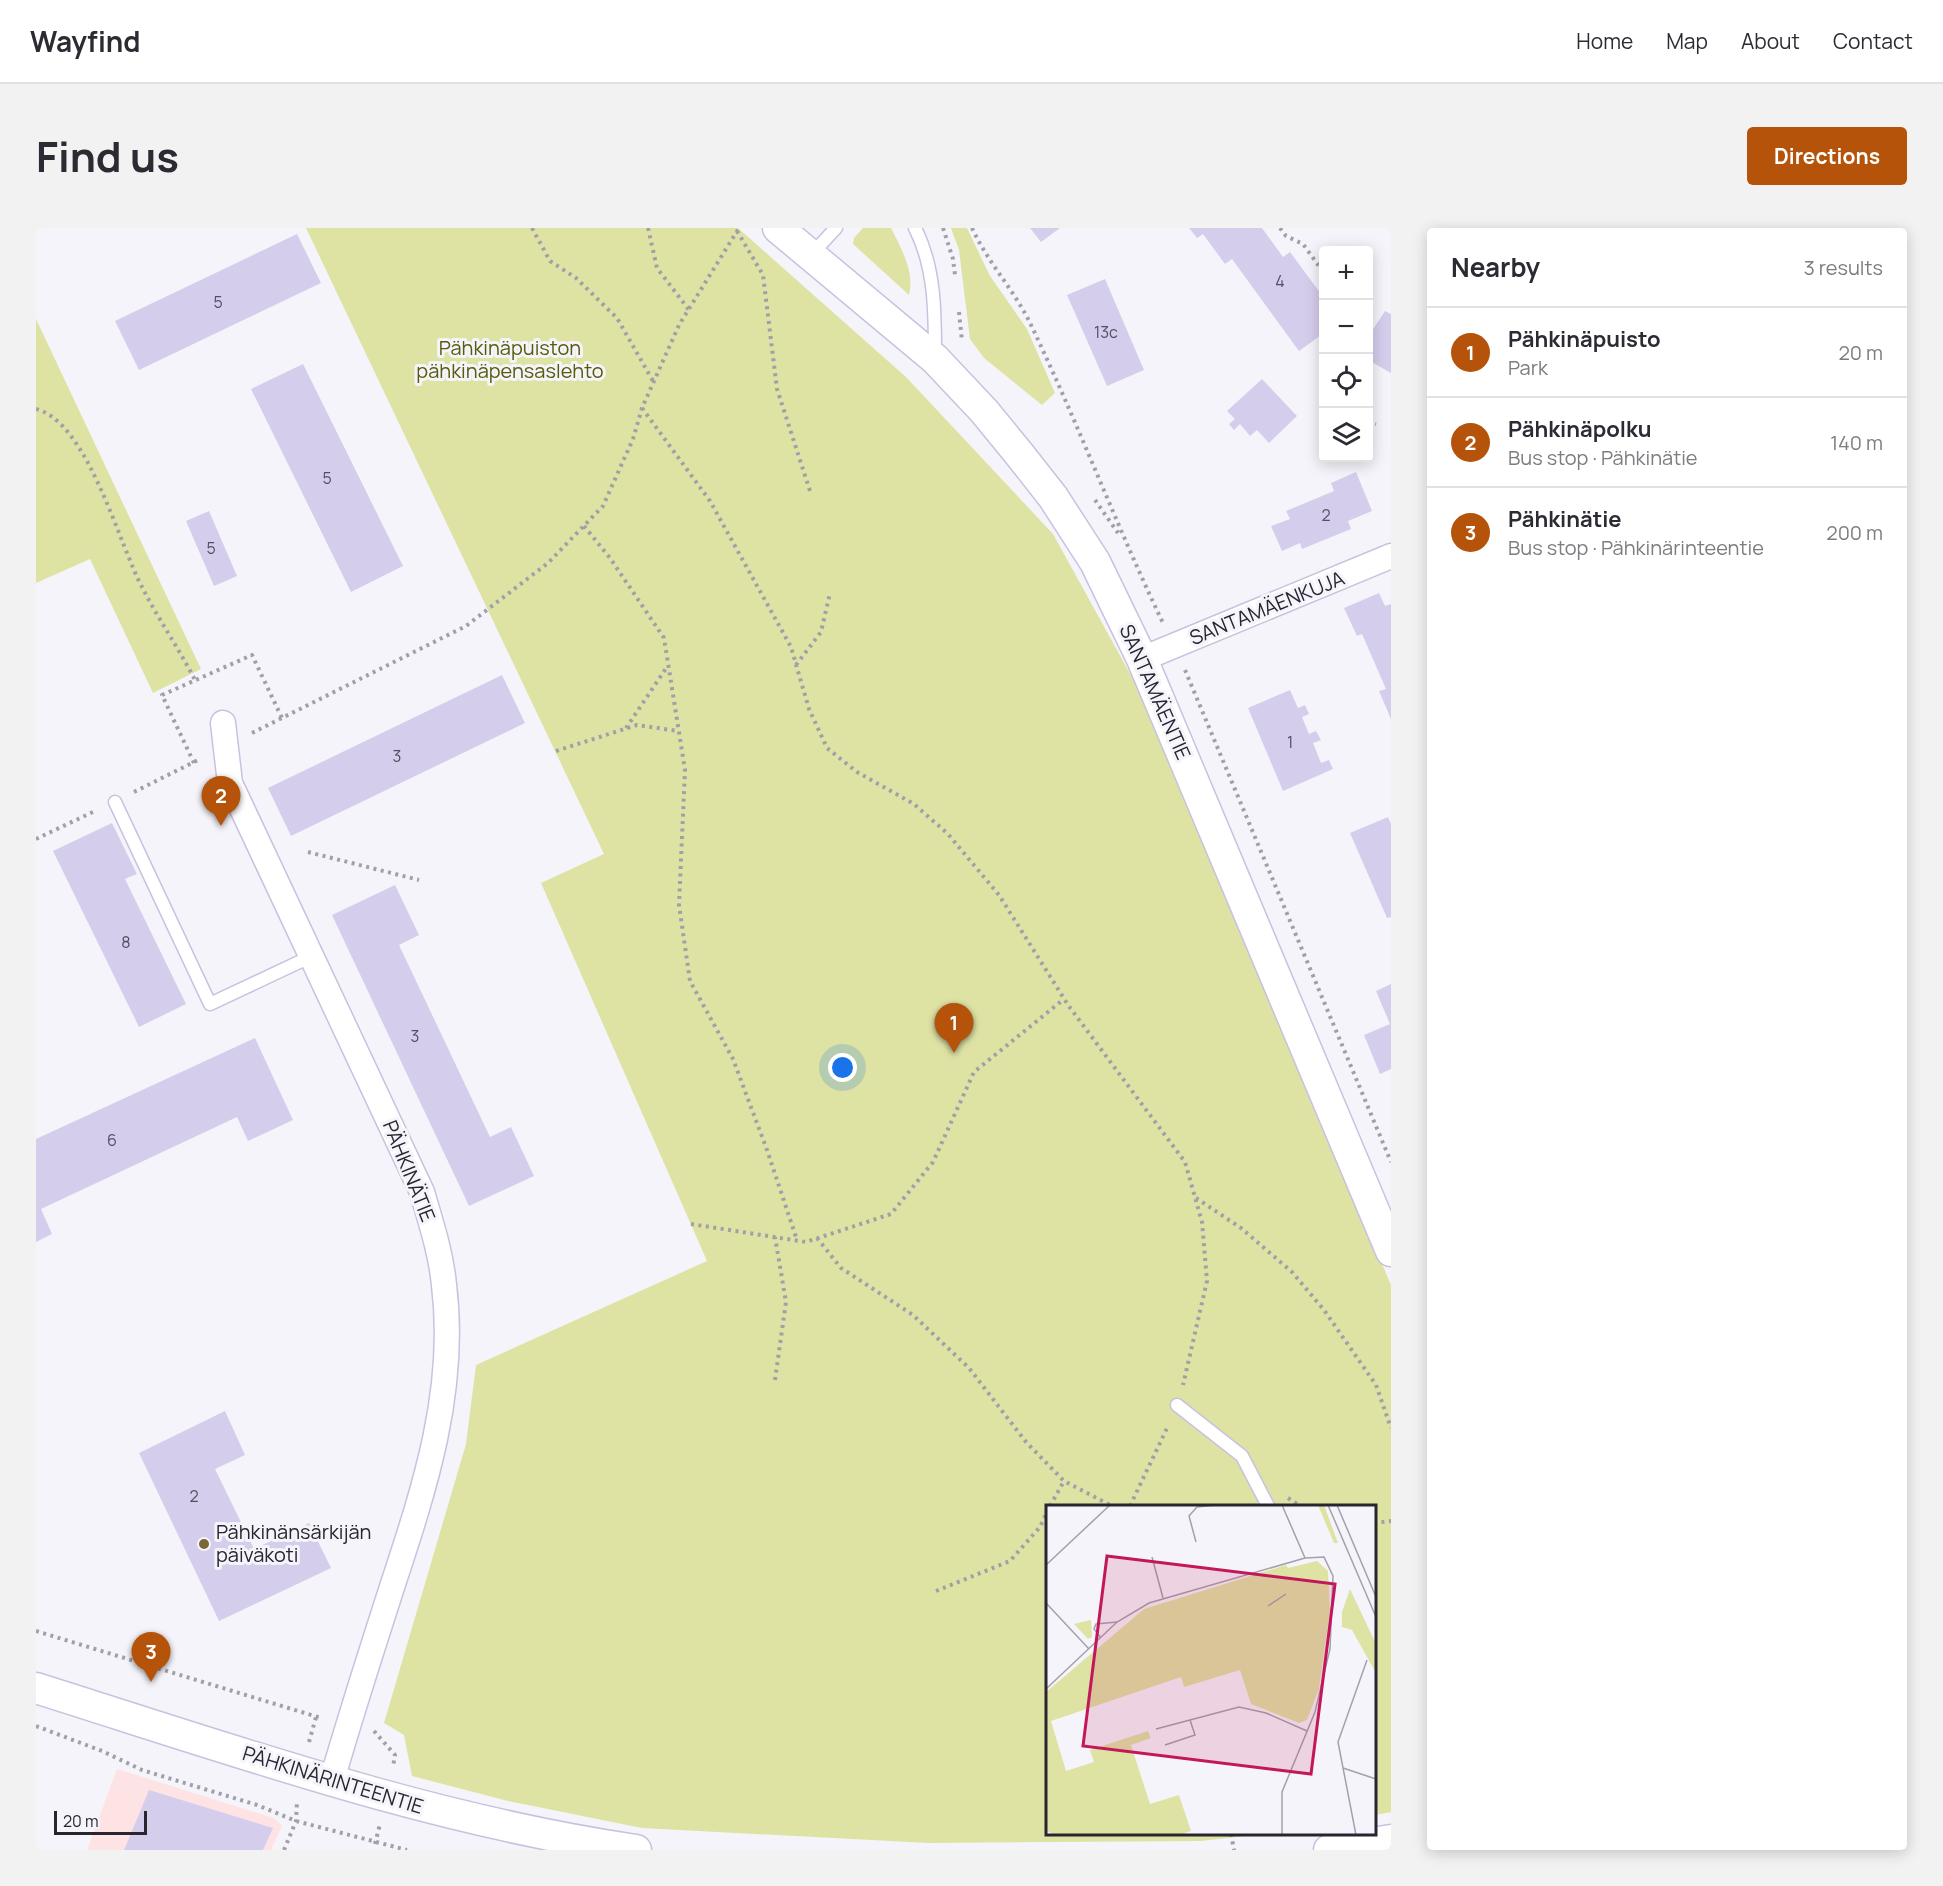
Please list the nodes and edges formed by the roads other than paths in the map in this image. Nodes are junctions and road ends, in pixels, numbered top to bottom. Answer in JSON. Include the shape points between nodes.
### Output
{"nodes":[{"id":1,"x":778,"y":228,"type":"edge"},
{"id":2,"x":836,"y":228,"type":"edge"},
{"id":3,"x":915,"y":228,"type":"edge"},
{"id":4,"x":810,"y":256,"type":"junction"},
{"id":5,"x":935,"y":359,"type":"junction"},
{"id":6,"x":1391,"y":556,"type":"edge"},
{"id":7,"x":1142,"y":659,"type":"junction"},
{"id":8,"x":224,"y":734,"type":"road end"},
{"id":9,"x":115,"y":802,"type":"dead end"},
{"id":10,"x":312,"y":956,"type":"junction"},
{"id":11,"x":1391,"y":1251,"type":"edge"},
{"id":12,"x":1177,"y":1405,"type":"road end"},
{"id":13,"x":1267,"y":1505,"type":"edge"},
{"id":14,"x":36,"y":1688,"type":"edge"},
{"id":15,"x":332,"y":1780,"type":"junction"},
{"id":16,"x":1391,"y":1840,"type":"edge"},
{"id":17,"x":636,"y":1850,"type":"edge"},
{"id":18,"x":1329,"y":1850,"type":"edge"}],
"edges":[{"from":1,"to":4,"type":"street","name":"SANTAMÄENTIE"},
{"from":2,"to":4,"type":"lane"},
{"from":3,"to":5,"type":"lane","via":[[931,273]]},
{"from":4,"to":5,"type":"street","name":"SANTAMÄENTIE"},
{"from":5,"to":7,"type":"street","name":"SANTAMÄENTIE","via":[[984,411],[1053,496],[1095,562]]},
{"from":6,"to":7,"type":"street","name":"SANTAMÄENKUJA"},
{"from":7,"to":11,"type":"street","name":"SANTAMÄENTIE"},
{"from":8,"to":10,"type":"street","name":"PÄHKINÄTIE","via":[[230,783]]},
{"from":9,"to":10,"type":"lane","via":[[210,1004]]},
{"from":10,"to":15,"type":"street","name":"PÄHKINÄTIE","via":[[422,1192],[436,1240],[447,1330],[439,1427],[427,1480]]},
{"from":12,"to":13,"type":"lane","via":[[1242,1456]]},
{"from":14,"to":15,"type":"street","name":"PÄHKINÄRINTEENTIE"},
{"from":15,"to":17,"type":"street","name":"PÄHKINÄRINTEENTIE","via":[[472,1821]]},
{"from":16,"to":18,"type":"street"}]}
